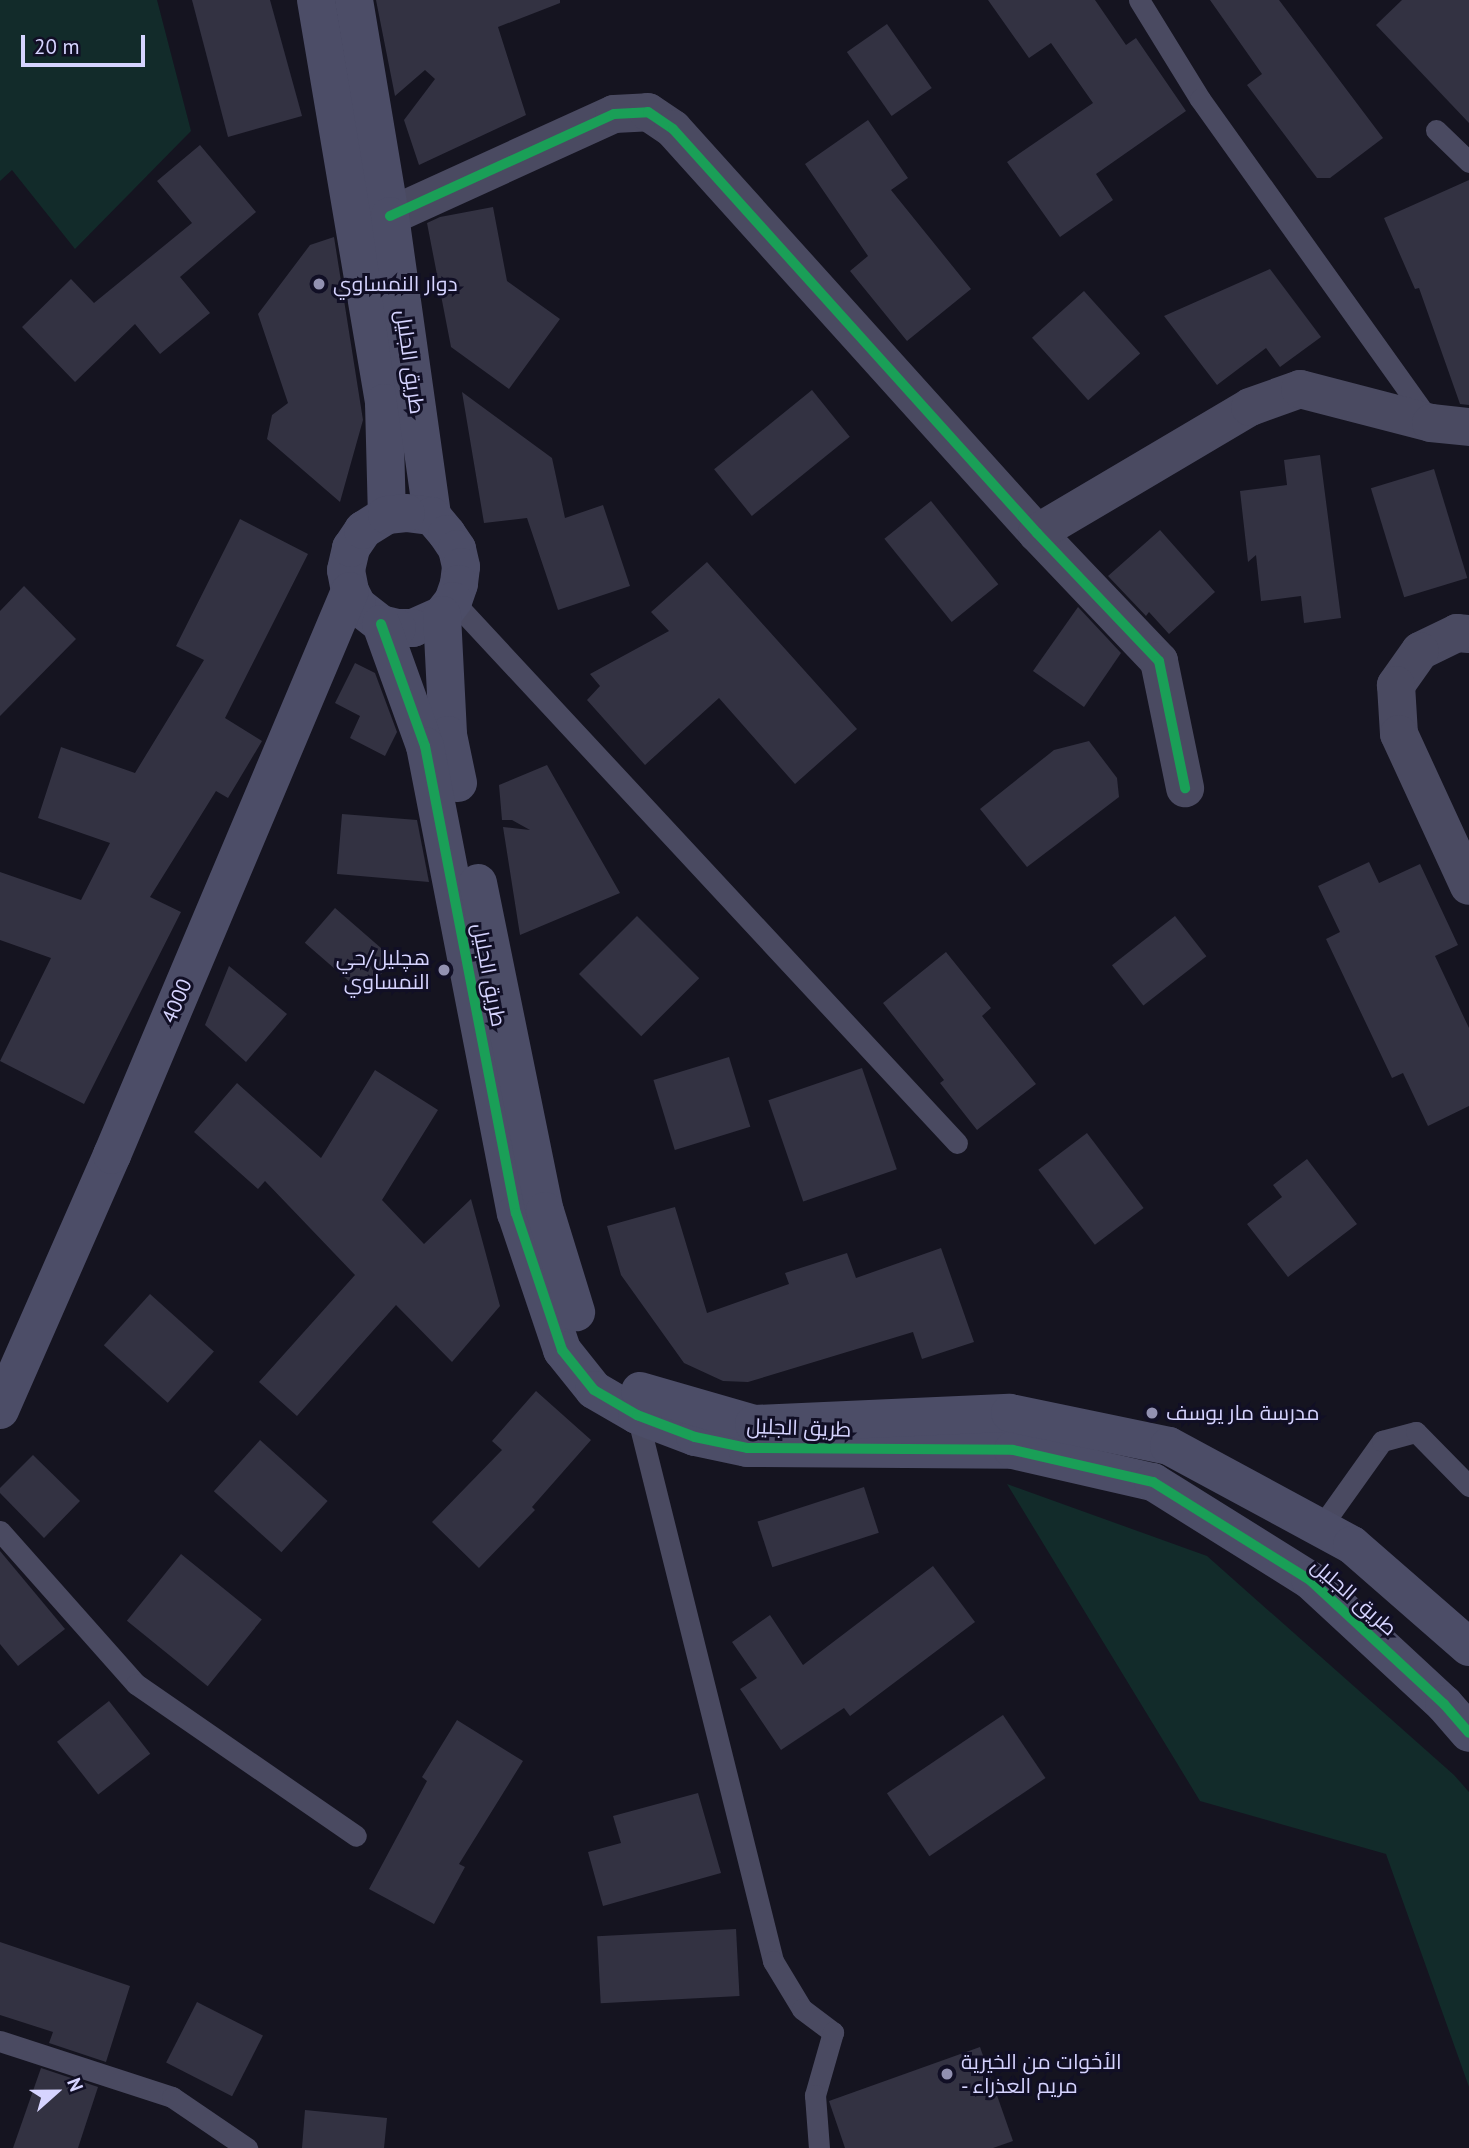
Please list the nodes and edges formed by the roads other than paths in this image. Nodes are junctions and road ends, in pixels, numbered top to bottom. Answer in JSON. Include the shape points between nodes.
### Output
{"nodes":[{"id":1,"x":316,"y":0,"type":"edge"},
{"id":2,"x":354,"y":0,"type":"edge"},
{"id":3,"x":1139,"y":0,"type":"edge"},
{"id":4,"x":1436,"y":130,"type":"dead end"},
{"id":5,"x":1469,"y":162,"type":"edge"},
{"id":6,"x":390,"y":216,"type":"junction"},
{"id":7,"x":1431,"y":424,"type":"junction"},
{"id":8,"x":1469,"y":427,"type":"edge"},
{"id":9,"x":387,"y":515,"type":"junction"},
{"id":10,"x":432,"y":516,"type":"junction"},
{"id":11,"x":1037,"y":533,"type":"junction"},
{"id":12,"x":350,"y":591,"type":"junction"},
{"id":13,"x":447,"y":608,"type":"junction"},
{"id":14,"x":382,"y":624,"type":"junction"},
{"id":15,"x":1469,"y":634,"type":"edge"},
{"id":16,"x":1185,"y":788,"type":"dead end"},
{"id":17,"x":1469,"y":886,"type":"edge"},
{"id":18,"x":957,"y":1143,"type":"dead end"},
{"id":19,"x":0,"y":1410,"type":"edge"},
{"id":20,"x":637,"y":1415,"type":"junction"},
{"id":21,"x":1469,"y":1486,"type":"edge"},
{"id":22,"x":1320,"y":1528,"type":"junction"},
{"id":23,"x":0,"y":1531,"type":"edge"},
{"id":24,"x":1469,"y":1647,"type":"edge"},
{"id":25,"x":1469,"y":1734,"type":"edge"},
{"id":26,"x":356,"y":1836,"type":"dead end"},
{"id":27,"x":0,"y":2041,"type":"edge"},
{"id":28,"x":247,"y":2148,"type":"edge"},
{"id":29,"x":819,"y":2148,"type":"edge"}],
"edges":[{"from":1,"to":9,"type":"street","name":"طريق الجليل","via":[[384,402]]},
{"from":2,"to":6,"type":"street","name":"طريق الجليل"},
{"from":3,"to":7,"type":"lane","via":[[1200,99]]},
{"from":4,"to":5,"type":"lane"},
{"from":6,"to":10,"type":"street","name":"طريق الجليل"},
{"from":6,"to":11,"type":"street","via":[[614,114],[648,112],[673,129],[737,198]]},
{"from":7,"to":8,"type":"street"},
{"from":7,"to":11,"type":"street","via":[[1300,389],[1250,407]]},
{"from":9,"to":10,"type":"street"},
{"from":9,"to":12,"type":"street","via":[[363,530],[351,548],[346,570]]},
{"from":10,"to":13,"type":"street","via":[[457,550],[459,584]]},
{"from":11,"to":16,"type":"street","via":[[1158,661]]},
{"from":12,"to":14,"type":"street","via":[[357,605]]},
{"from":12,"to":19,"type":"street","name":"4000"},
{"from":13,"to":14,"type":"street","via":[[413,628]]},
{"from":13,"to":18,"type":"lane"},
{"from":13,"to":22,"type":"street","name":"طريق الجليل","via":[[448,735],[545,1211],[583,1334],[607,1370],[643,1393],[754,1424],[1010,1413],[1170,1446]]},
{"from":14,"to":20,"type":"street","name":"طريق الجليل","via":[[425,746],[516,1213],[562,1350],[594,1390]]},
{"from":15,"to":17,"type":"street","via":[[1457,633],[1420,651],[1396,685],[1399,734]]},
{"from":20,"to":25,"type":"street","name":"طريق الجليل","via":[[695,1437],[747,1448],[1013,1450],[1153,1482],[1310,1580],[1444,1704]]},
{"from":20,"to":29,"type":"lane","via":[[773,1961],[802,2009],[833,2032],[815,2095]]},
{"from":21,"to":22,"type":"lane","via":[[1416,1432],[1382,1441]]},
{"from":22,"to":24,"type":"street","name":"طريق الجليل","via":[[1352,1545]]},
{"from":23,"to":26,"type":"lane","via":[[136,1684]]},
{"from":27,"to":28,"type":"lane","via":[[172,2097]]}]}
